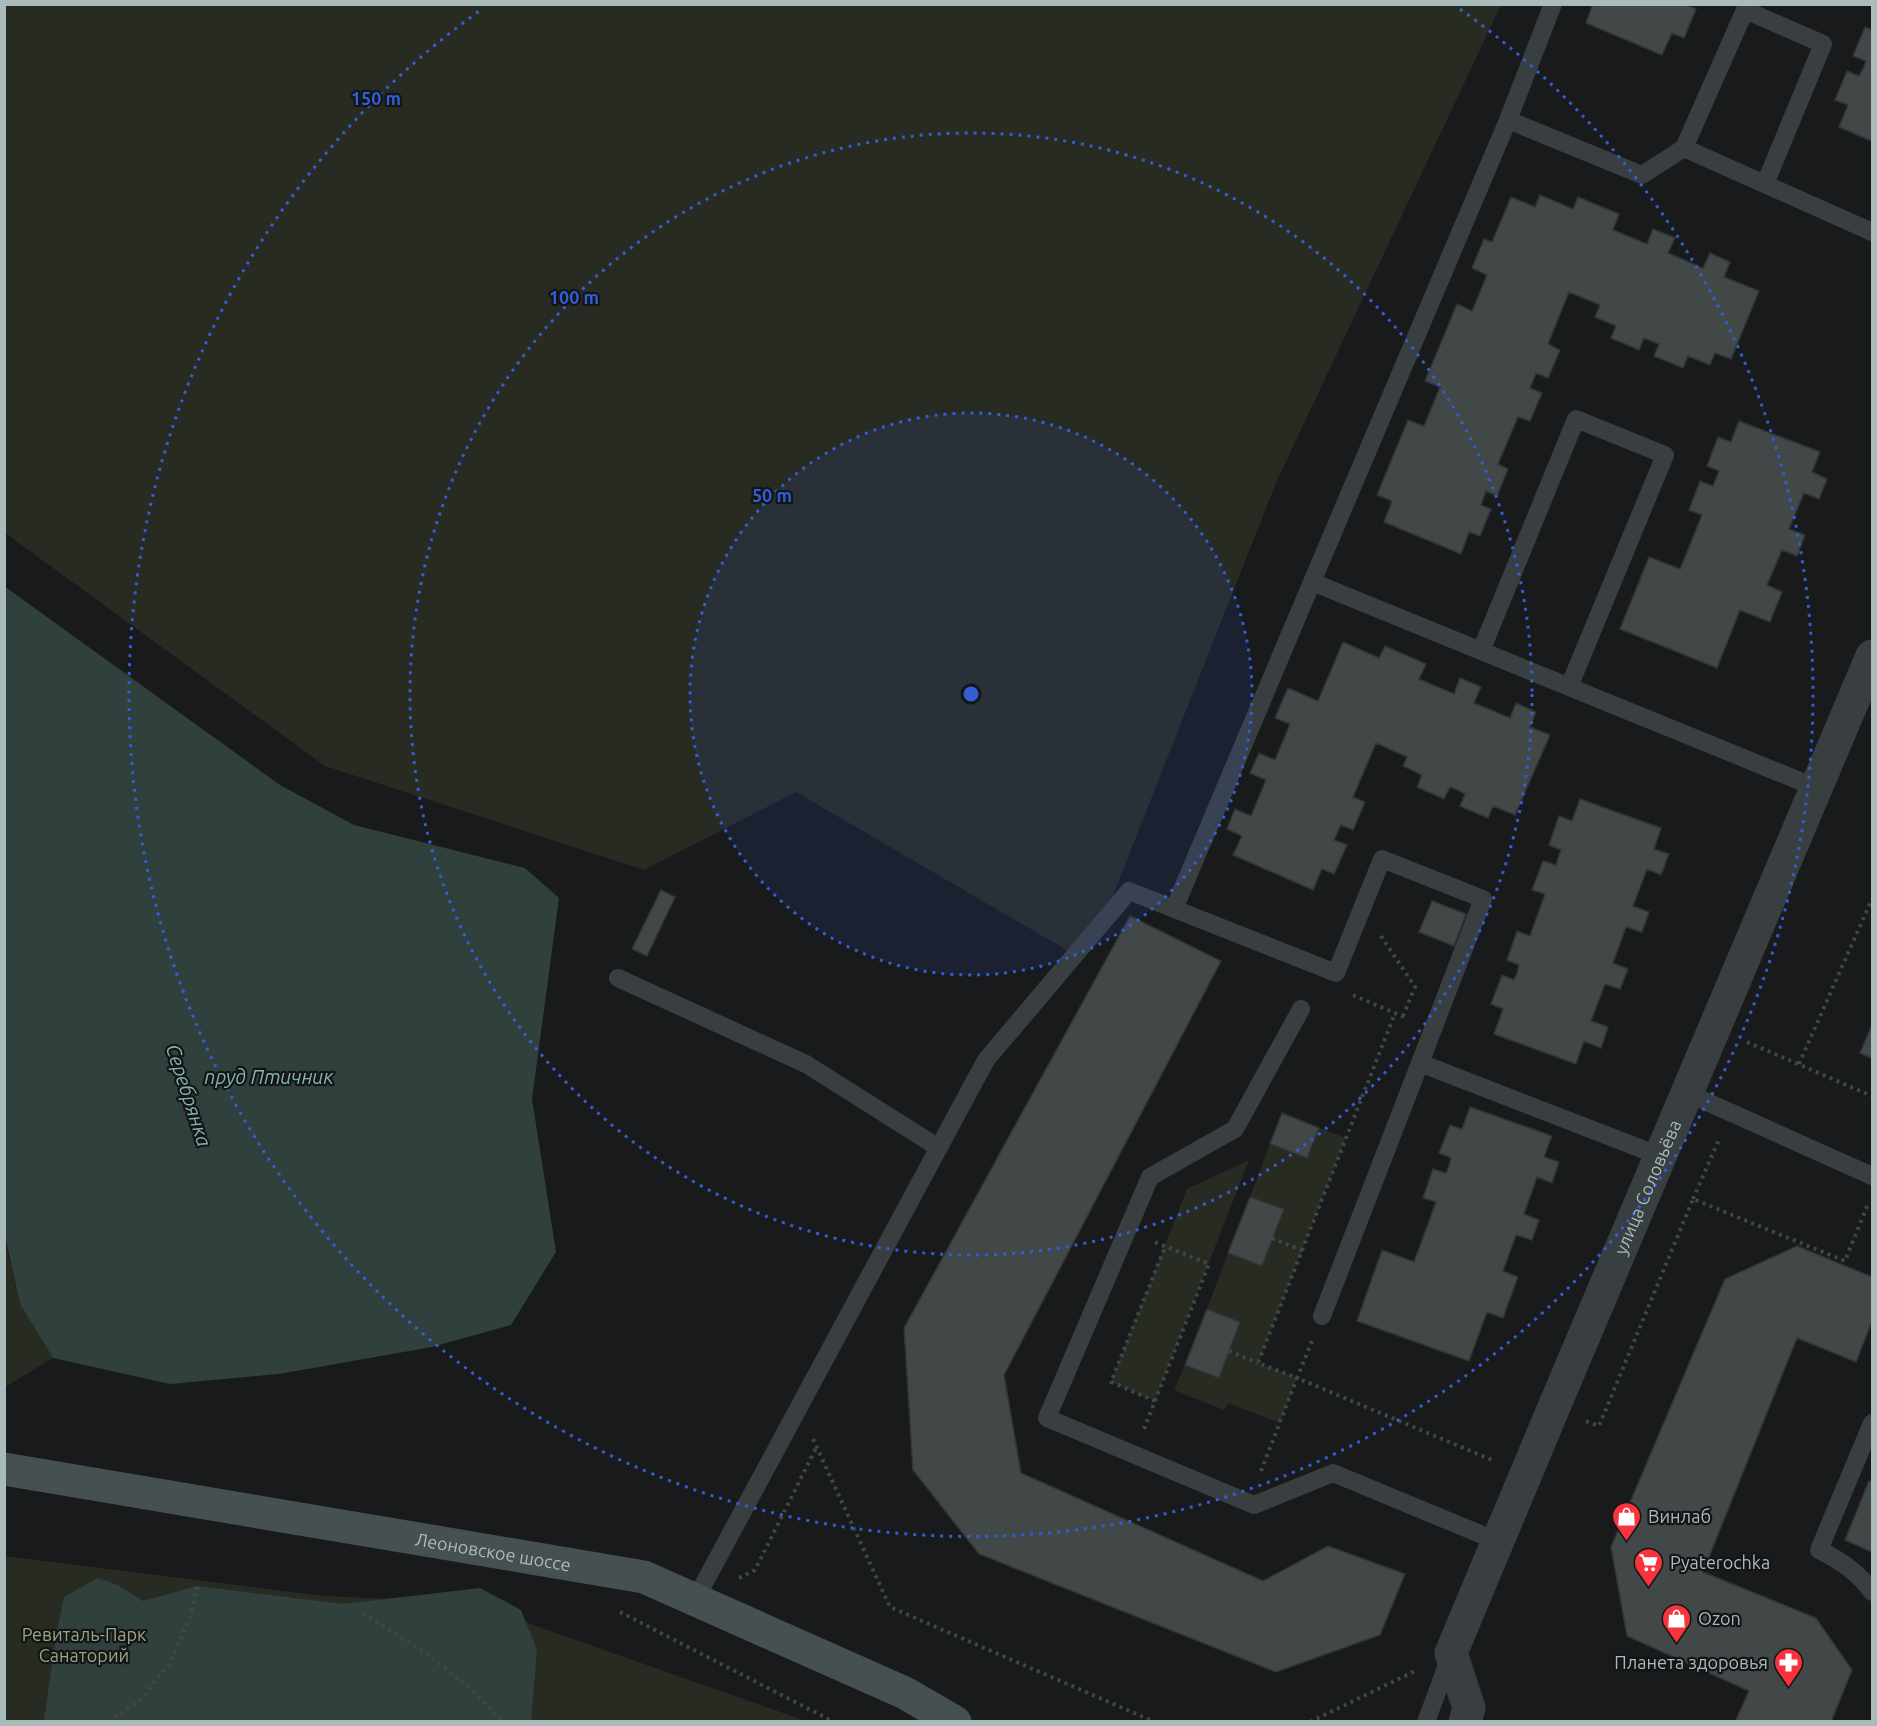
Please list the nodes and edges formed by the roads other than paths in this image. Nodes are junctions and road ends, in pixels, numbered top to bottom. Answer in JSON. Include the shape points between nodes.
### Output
{"nodes":[{"id":1,"x":1554,"y":4,"type":"edge"},
{"id":2,"x":1508,"y":120,"type":"junction"},
{"id":3,"x":1684,"y":148,"type":"junction"},
{"id":4,"x":1765,"y":184,"type":"junction"},
{"id":5,"x":1872,"y":232,"type":"edge"},
{"id":6,"x":1312,"y":582,"type":"junction"},
{"id":7,"x":1480,"y":651,"type":"junction"},
{"id":8,"x":1872,"y":656,"type":"edge"},
{"id":9,"x":1569,"y":687,"type":"junction"},
{"id":10,"x":1816,"y":788,"type":"junction"},
{"id":11,"x":1174,"y":909,"type":"junction"},
{"id":12,"x":618,"y":978,"type":"dead end"},
{"id":13,"x":1301,"y":1009,"type":"dead end"},
{"id":14,"x":1420,"y":1063,"type":"junction"},
{"id":15,"x":1686,"y":1094,"type":"junction"},
{"id":16,"x":939,"y":1148,"type":"junction"},
{"id":17,"x":1660,"y":1156,"type":"junction"},
{"id":18,"x":1872,"y":1176,"type":"edge"},
{"id":19,"x":1322,"y":1316,"type":"road end"},
{"id":20,"x":1872,"y":1423,"type":"edge"},
{"id":21,"x":4,"y":1469,"type":"edge"},
{"id":22,"x":1497,"y":1541,"type":"junction"},
{"id":23,"x":1872,"y":1592,"type":"edge"},
{"id":24,"x":695,"y":1600,"type":"junction"},
{"id":25,"x":1451,"y":1653,"type":"junction"},
{"id":26,"x":955,"y":1722,"type":"edge"},
{"id":27,"x":1426,"y":1722,"type":"edge"},
{"id":28,"x":1465,"y":1722,"type":"edge"}],
"edges":[{"from":1,"to":2,"type":"lane"},
{"from":2,"to":3,"type":"lane","via":[[1642,175]]},
{"from":2,"to":6,"type":"lane"},
{"from":3,"to":4,"type":"lane"},
{"from":3,"to":4,"type":"lane","via":[[1745,10],[1823,44]]},
{"from":4,"to":5,"type":"lane"},
{"from":6,"to":7,"type":"lane"},
{"from":6,"to":11,"type":"lane"},
{"from":7,"to":9,"type":"lane"},
{"from":7,"to":9,"type":"lane","via":[[1576,419],[1665,455]]},
{"from":8,"to":10,"type":"street","name":"улица Соловьёва"},
{"from":9,"to":10,"type":"lane"},
{"from":10,"to":15,"type":"street","name":"улица Соловьёва"},
{"from":11,"to":14,"type":"lane","via":[[1336,973],[1382,859],[1483,899]]},
{"from":11,"to":16,"type":"lane","via":[[1129,891],[986,1060]]},
{"from":12,"to":16,"type":"lane","via":[[806,1064]]},
{"from":13,"to":22,"type":"lane","via":[[1234,1129],[1150,1177],[1047,1418],[1254,1505],[1333,1473]]},
{"from":14,"to":17,"type":"lane"},
{"from":14,"to":19,"type":"lane"},
{"from":15,"to":17,"type":"street","name":"улица Соловьёва"},
{"from":15,"to":18,"type":"lane"},
{"from":16,"to":24,"type":"lane"},
{"from":17,"to":22,"type":"street","name":"улица Соловьёва"},
{"from":20,"to":23,"type":"lane","via":[[1819,1550],[1854,1571]]},
{"from":21,"to":24,"type":"main road","name":"Леоновское шоссе","via":[[644,1577]]},
{"from":22,"to":25,"type":"street","name":"улица Соловьёва"},
{"from":24,"to":26,"type":"main road","name":"Леоновское шоссе","via":[[905,1693]]},
{"from":25,"to":27,"type":"lane"},
{"from":25,"to":28,"type":"street","via":[[1469,1708]]}]}
